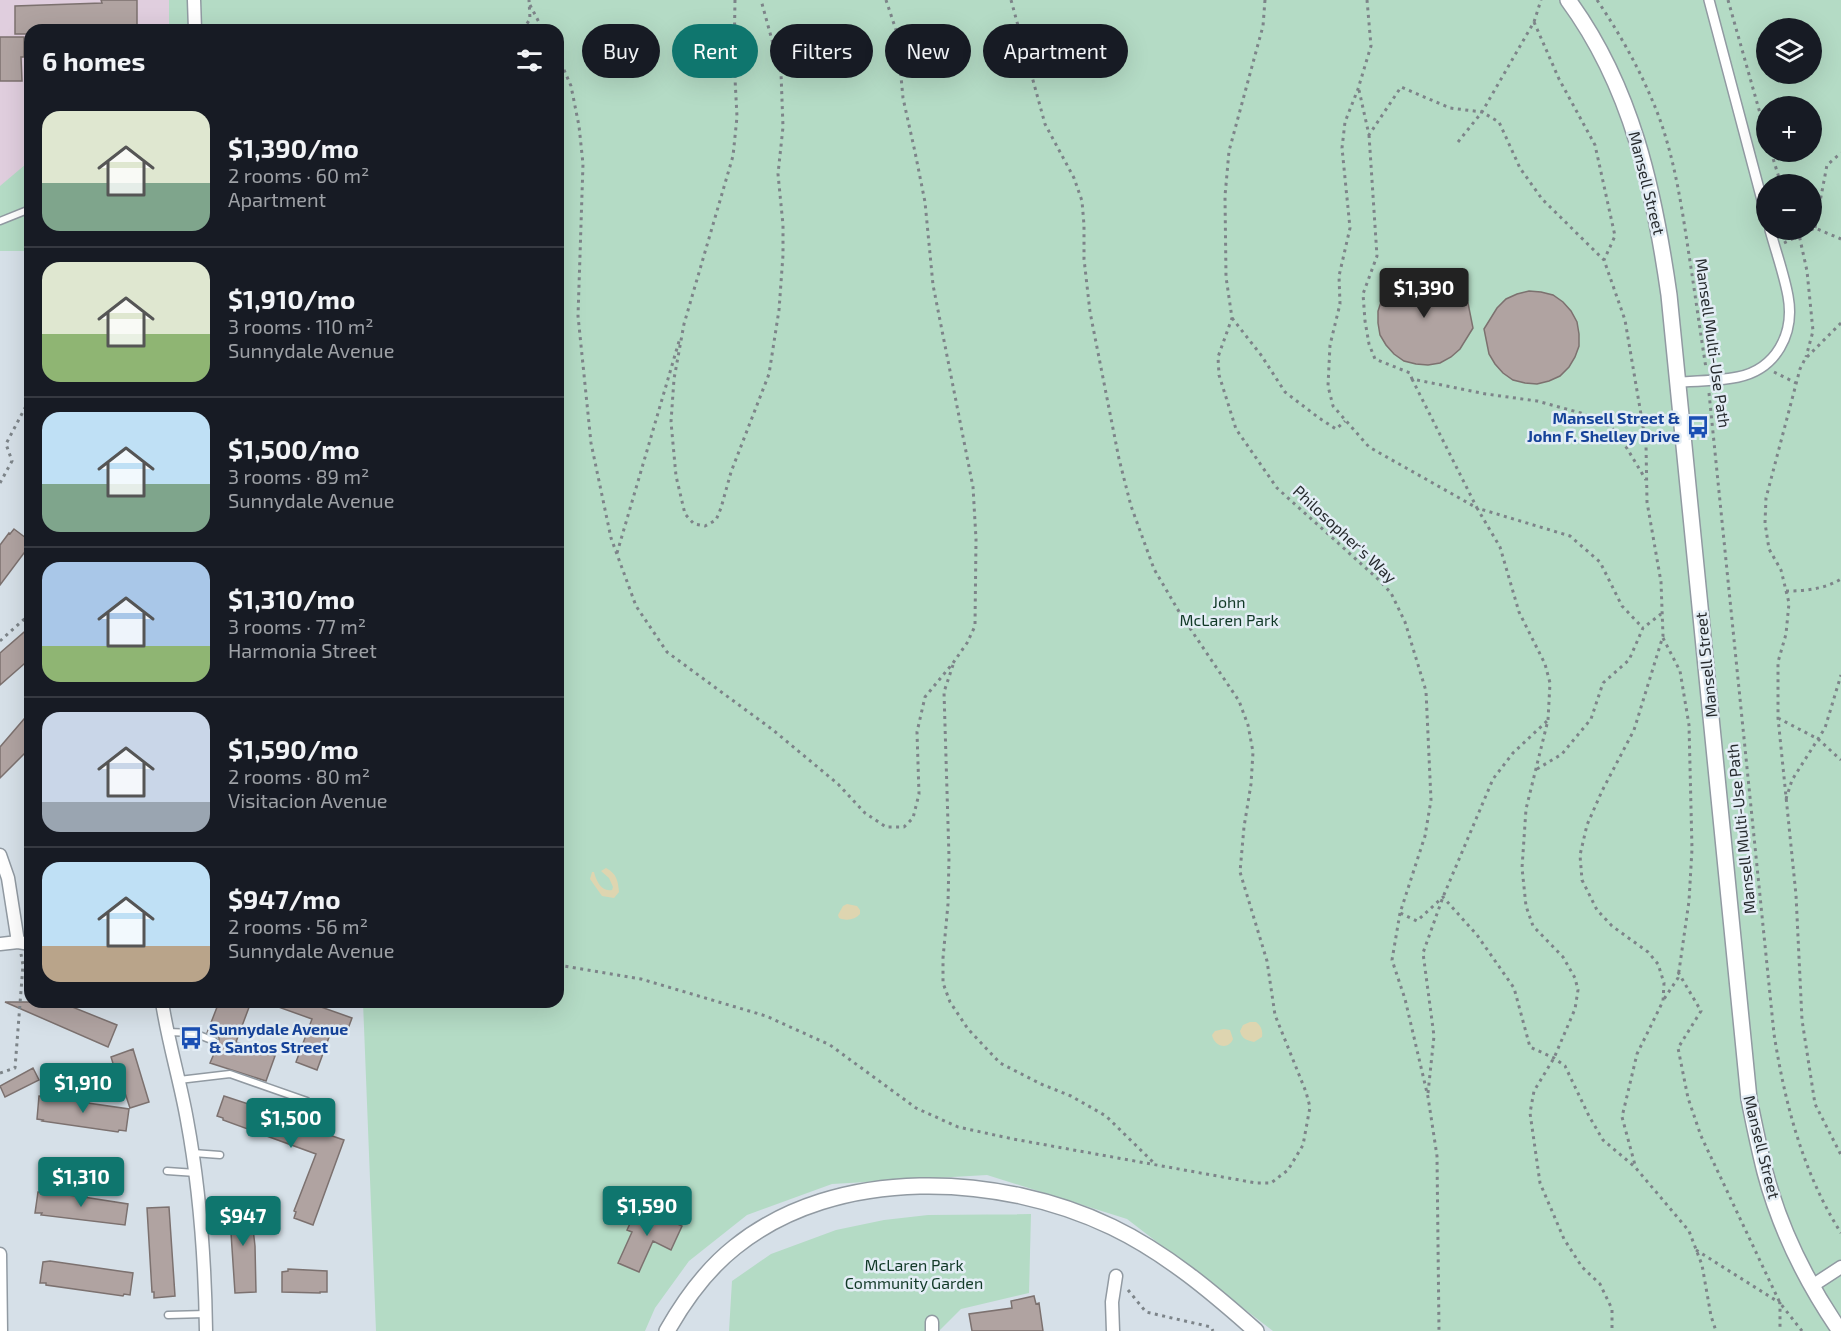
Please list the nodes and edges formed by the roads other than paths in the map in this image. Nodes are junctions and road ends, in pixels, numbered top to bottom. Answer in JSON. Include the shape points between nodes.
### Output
{"nodes":[{"id":1,"x":195,"y":0,"type":"edge"},
{"id":2,"x":1568,"y":0,"type":"edge"},
{"id":3,"x":1709,"y":0,"type":"edge"},
{"id":4,"x":195,"y":24,"type":"edge"},
{"id":5,"x":1756,"y":177,"type":"edge"},
{"id":6,"x":24,"y":210,"type":"edge"},
{"id":7,"x":0,"y":221,"type":"edge"},
{"id":8,"x":1773,"y":240,"type":"edge"},
{"id":9,"x":1678,"y":382,"type":"junction"},
{"id":10,"x":0,"y":855,"type":"edge"},
{"id":11,"x":24,"y":943,"type":"edge"},
{"id":12,"x":0,"y":944,"type":"edge"},
{"id":13,"x":163,"y":1008,"type":"edge"},
{"id":14,"x":167,"y":1032,"type":"junction"},
{"id":15,"x":214,"y":1041,"type":"dead end"},
{"id":16,"x":179,"y":1080,"type":"junction"},
{"id":17,"x":307,"y":1101,"type":"dead end"},
{"id":18,"x":193,"y":1153,"type":"junction"},
{"id":19,"x":220,"y":1155,"type":"dead end"},
{"id":20,"x":167,"y":1171,"type":"dead end"},
{"id":21,"x":196,"y":1173,"type":"junction"},
{"id":22,"x":0,"y":1254,"type":"edge"},
{"id":23,"x":1841,"y":1267,"type":"edge"},
{"id":24,"x":1116,"y":1276,"type":"road end"},
{"id":25,"x":1812,"y":1286,"type":"junction"},
{"id":26,"x":206,"y":1314,"type":"junction"},
{"id":27,"x":168,"y":1315,"type":"dead end"},
{"id":28,"x":1,"y":1331,"type":"edge"},
{"id":29,"x":206,"y":1331,"type":"edge"},
{"id":30,"x":667,"y":1331,"type":"edge"},
{"id":31,"x":1113,"y":1331,"type":"edge"},
{"id":32,"x":1256,"y":1331,"type":"edge"},
{"id":33,"x":1840,"y":1331,"type":"edge"}],
"edges":[{"from":1,"to":4,"type":"street"},
{"from":2,"to":9,"type":"street","name":"Mansell Street","via":[[1591,32],[1612,74],[1644,160],[1661,235]]},
{"from":3,"to":5,"type":"street"},
{"from":6,"to":7,"type":"lane"},
{"from":8,"to":9,"type":"street","via":[[1789,316],[1786,334],[1771,361],[1740,377]]},
{"from":9,"to":25,"type":"street","name":"Mansell Street","via":[[1749,1099],[1765,1174],[1797,1260]]},
{"from":10,"to":11,"type":"street"},
{"from":11,"to":12,"type":"street"},
{"from":13,"to":14,"type":"street"},
{"from":14,"to":15,"type":"lane","via":[[194,1033]]},
{"from":14,"to":16,"type":"street"},
{"from":16,"to":17,"type":"lane","via":[[230,1074]]},
{"from":16,"to":18,"type":"street"},
{"from":18,"to":19,"type":"lane"},
{"from":18,"to":21,"type":"street"},
{"from":20,"to":21,"type":"lane"},
{"from":21,"to":26,"type":"street"},
{"from":22,"to":28,"type":"street"},
{"from":23,"to":25,"type":"street"},
{"from":24,"to":31,"type":"street"},
{"from":25,"to":33,"type":"street","name":"Mansell Street"},
{"from":26,"to":27,"type":"lane"},
{"from":26,"to":29,"type":"street"},
{"from":30,"to":32,"type":"street","via":[[696,1285],[714,1265],[736,1246],[784,1217],[862,1192],[943,1186],[1026,1196],[1112,1227],[1189,1275]]}]}
